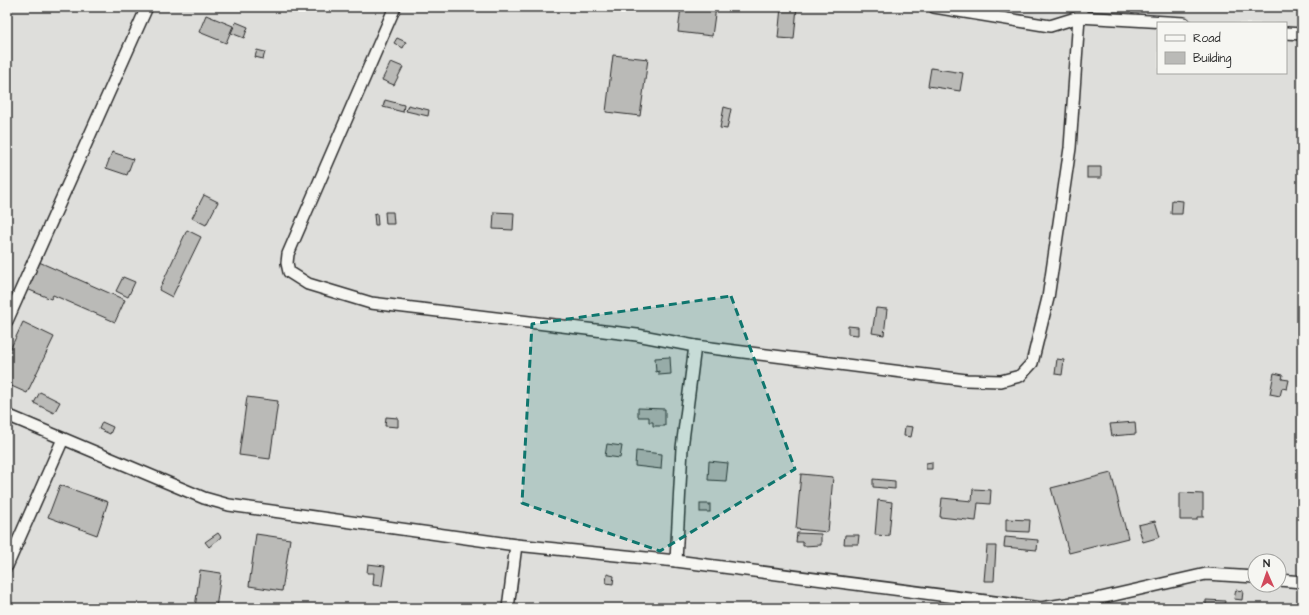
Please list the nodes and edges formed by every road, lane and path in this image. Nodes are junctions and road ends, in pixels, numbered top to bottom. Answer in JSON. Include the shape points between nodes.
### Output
{"nodes":[{"id":1,"x":147,"y":7,"type":"edge"},
{"id":2,"x":395,"y":7,"type":"edge"},
{"id":3,"x":934,"y":7,"type":"edge"},
{"id":4,"x":1081,"y":12,"type":"edge"},
{"id":5,"x":1175,"y":22,"type":"edge"},
{"id":6,"x":1287,"y":33,"type":"edge"},
{"id":7,"x":1302,"y":34,"type":"edge"},
{"id":8,"x":7,"y":321,"type":"edge"},
{"id":9,"x":694,"y":346,"type":"junction"},
{"id":10,"x":7,"y":415,"type":"edge"},
{"id":11,"x":63,"y":440,"type":"junction"},
{"id":12,"x":516,"y":545,"type":"junction"},
{"id":13,"x":676,"y":561,"type":"junction"},
{"id":14,"x":7,"y":566,"type":"edge"},
{"id":15,"x":1247,"y":577,"type":"edge"},
{"id":16,"x":1287,"y":581,"type":"edge"},
{"id":17,"x":1302,"y":582,"type":"edge"},
{"id":18,"x":508,"y":608,"type":"edge"},
{"id":19,"x":1041,"y":608,"type":"edge"}],
"edges":[{"from":1,"to":8,"type":"street"},
{"from":2,"to":9,"type":"street","via":[[288,254],[289,272],[308,284],[371,302],[637,335]]},
{"from":3,"to":4,"type":"street","via":[[1050,26]]},
{"from":4,"to":5,"type":"street"},
{"from":4,"to":9,"type":"street","via":[[1070,148],[1048,298],[1032,363],[1020,376],[1001,382],[966,380]]},
{"from":6,"to":7,"type":"street"},
{"from":9,"to":13,"type":"street","via":[[682,448]]},
{"from":10,"to":11,"type":"street"},
{"from":11,"to":12,"type":"street","via":[[204,498],[229,504]]},
{"from":11,"to":14,"type":"street"},
{"from":12,"to":13,"type":"street"},
{"from":12,"to":18,"type":"street"},
{"from":13,"to":19,"type":"street"},
{"from":15,"to":19,"type":"street","via":[[1206,574],[1092,600]]},
{"from":16,"to":17,"type":"street"}]}
